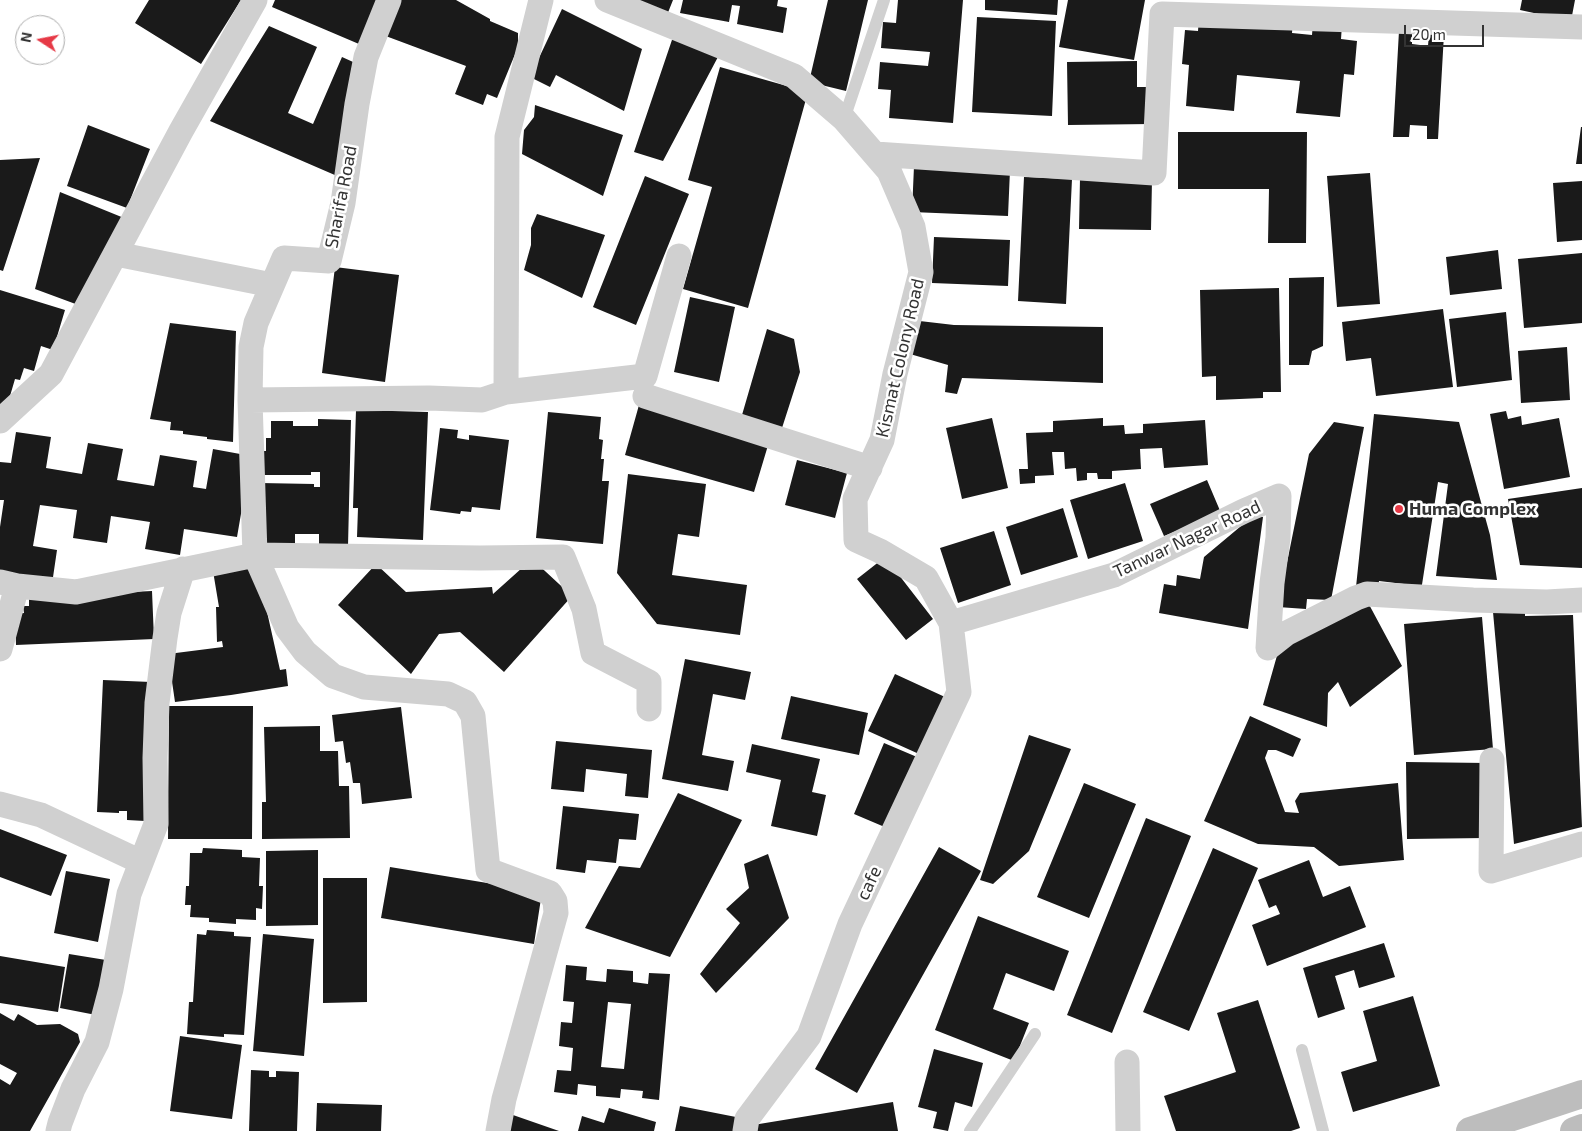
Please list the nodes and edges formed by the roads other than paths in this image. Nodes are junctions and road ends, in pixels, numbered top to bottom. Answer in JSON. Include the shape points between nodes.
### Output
{"nodes":[{"id":1,"x":255,"y":0,"type":"edge"},
{"id":2,"x":389,"y":0,"type":"edge"},
{"id":3,"x":541,"y":0,"type":"edge"},
{"id":4,"x":607,"y":0,"type":"edge"},
{"id":5,"x":884,"y":0,"type":"edge"},
{"id":6,"x":1582,"y":27,"type":"edge"},
{"id":7,"x":844,"y":120,"type":"junction"},
{"id":8,"x":875,"y":154,"type":"junction"},
{"id":9,"x":116,"y":254,"type":"junction"},
{"id":10,"x":679,"y":256,"type":"dead end"},
{"id":11,"x":272,"y":285,"type":"junction"},
{"id":12,"x":506,"y":392,"type":"junction"},
{"id":13,"x":645,"y":396,"type":"dead end"},
{"id":14,"x":250,"y":400,"type":"junction"},
{"id":15,"x":0,"y":421,"type":"edge"},
{"id":16,"x":870,"y":468,"type":"junction"},
{"id":17,"x":256,"y":555,"type":"junction"},
{"id":18,"x":183,"y":569,"type":"junction"},
{"id":19,"x":9,"y":584,"type":"edge"},
{"id":20,"x":1582,"y":600,"type":"edge"},
{"id":21,"x":951,"y":623,"type":"junction"},
{"id":22,"x":0,"y":649,"type":"edge"},
{"id":23,"x":649,"y":709,"type":"dead end"},
{"id":24,"x":1492,"y":760,"type":"dead end"},
{"id":25,"x":0,"y":804,"type":"edge"},
{"id":26,"x":1582,"y":844,"type":"edge"},
{"id":27,"x":141,"y":862,"type":"junction"},
{"id":28,"x":1035,"y":1034,"type":"dead end"},
{"id":29,"x":1302,"y":1050,"type":"dead end"},
{"id":30,"x":1127,"y":1062,"type":"dead end"},
{"id":31,"x":1582,"y":1094,"type":"edge"},
{"id":32,"x":1582,"y":1128,"type":"edge"},
{"id":33,"x":58,"y":1131,"type":"edge"},
{"id":34,"x":498,"y":1131,"type":"edge"},
{"id":35,"x":745,"y":1131,"type":"edge"},
{"id":36,"x":970,"y":1131,"type":"edge"},
{"id":37,"x":1128,"y":1131,"type":"edge"},
{"id":38,"x":1323,"y":1131,"type":"edge"},
{"id":39,"x":1470,"y":1131,"type":"edge"},
{"id":40,"x":1574,"y":1131,"type":"edge"}],
"edges":[{"from":1,"to":9,"type":"street"},
{"from":2,"to":11,"type":"street","name":"Sharifa Road","via":[[366,56],[343,203],[329,261],[284,258]]},
{"from":3,"to":12,"type":"street","via":[[507,137]]},
{"from":4,"to":7,"type":"street","name":"Kismat Colony Road","via":[[794,76]]},
{"from":5,"to":7,"type":"lane"},
{"from":6,"to":8,"type":"street","via":[[1162,14],[1154,174]]},
{"from":7,"to":8,"type":"street","name":"Kismat Colony Road"},
{"from":8,"to":16,"type":"street","name":"Kismat Colony Road","via":[[890,171],[913,227],[921,272],[882,440]]},
{"from":9,"to":11,"type":"street"},
{"from":9,"to":15,"type":"street","via":[[52,374]]},
{"from":10,"to":12,"type":"street","via":[[645,376]]},
{"from":11,"to":14,"type":"street","name":"Sharifa Road","via":[[254,331]]},
{"from":12,"to":14,"type":"street","via":[[482,400]]},
{"from":13,"to":16,"type":"street"},
{"from":14,"to":17,"type":"street","name":"Sharifa Road"},
{"from":16,"to":21,"type":"street","name":"Kismat Colony Road","via":[[855,500],[856,540],[926,578]]},
{"from":17,"to":18,"type":"street"},
{"from":17,"to":23,"type":"street","via":[[562,557],[584,609],[594,653],[649,682]]},
{"from":17,"to":34,"type":"street","via":[[287,628],[305,652],[333,676],[364,687],[448,694],[464,702],[474,716],[488,870],[550,893],[555,901],[556,913],[506,1090]]},
{"from":18,"to":19,"type":"street","via":[[76,592]]},
{"from":18,"to":27,"type":"street","via":[[169,613],[158,702],[156,824]]},
{"from":19,"to":22,"type":"street"},
{"from":20,"to":21,"type":"street","name":"Tanwar Nagar Road","via":[[1547,602],[1367,594],[1287,633],[1268,648],[1279,496],[1114,575]]},
{"from":21,"to":35,"type":"street","name":"cafe","via":[[959,692],[850,924],[809,1036],[747,1119]]},
{"from":24,"to":26,"type":"street","via":[[1491,871]]},
{"from":25,"to":27,"type":"street","via":[[41,815]]},
{"from":27,"to":33,"type":"street","via":[[129,894],[97,1042],[72,1088]]},
{"from":28,"to":36,"type":"lane"},
{"from":29,"to":38,"type":"lane"},
{"from":30,"to":37,"type":"street"},
{"from":31,"to":39,"type":"main road"},
{"from":32,"to":40,"type":"main road"}]}
